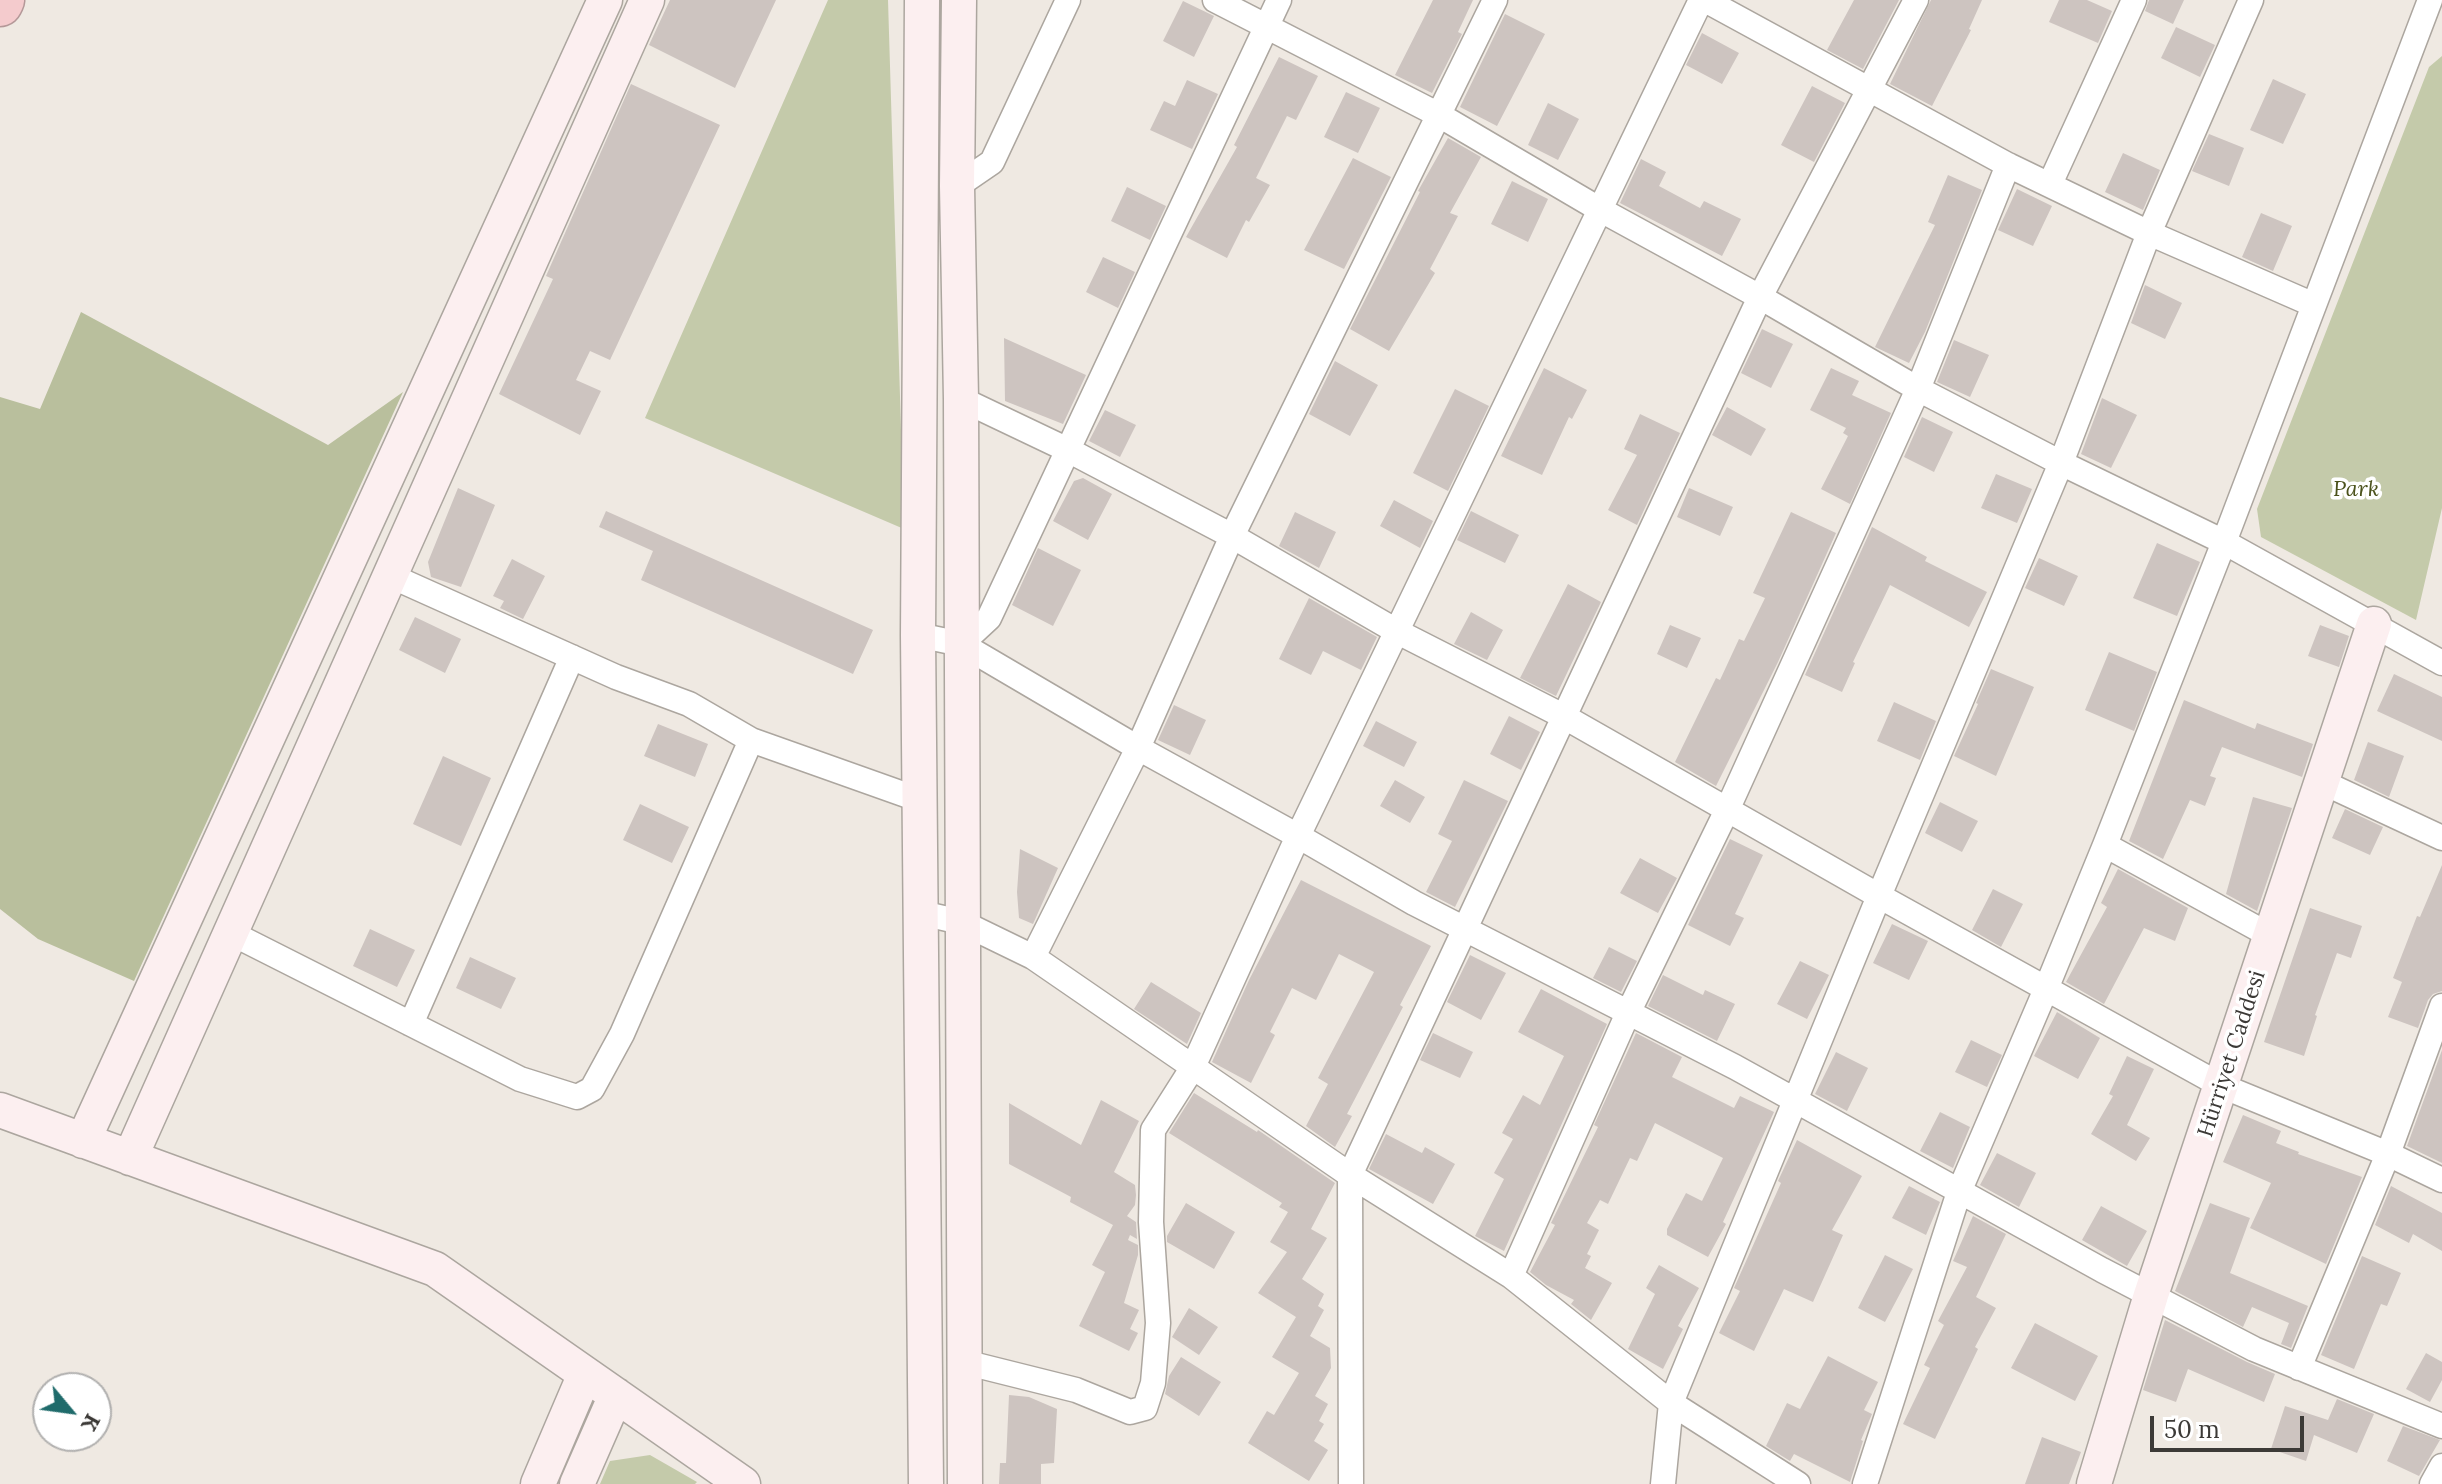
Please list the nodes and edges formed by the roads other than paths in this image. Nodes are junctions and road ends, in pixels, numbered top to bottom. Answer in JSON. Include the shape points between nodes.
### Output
{"nodes":[{"id":1,"x":605,"y":0,"type":"edge"},
{"id":2,"x":647,"y":0,"type":"edge"},
{"id":3,"x":922,"y":0,"type":"edge"},
{"id":4,"x":959,"y":0,"type":"edge"},
{"id":5,"x":1068,"y":0,"type":"edge"},
{"id":6,"x":1215,"y":0,"type":"edge"},
{"id":7,"x":1279,"y":0,"type":"edge"},
{"id":8,"x":1495,"y":0,"type":"edge"},
{"id":9,"x":1703,"y":0,"type":"edge"},
{"id":10,"x":1916,"y":0,"type":"edge"},
{"id":11,"x":2134,"y":0,"type":"edge"},
{"id":12,"x":2251,"y":0,"type":"edge"},
{"id":13,"x":2430,"y":0,"type":"edge"},
{"id":14,"x":1267,"y":27,"type":"junction"},
{"id":15,"x":1871,"y":89,"type":"junction"},
{"id":16,"x":1439,"y":115,"type":"junction"},
{"id":17,"x":2008,"y":165,"type":"junction"},
{"id":18,"x":2050,"y":184,"type":"junction"},
{"id":19,"x":957,"y":186,"type":"junction"},
{"id":20,"x":1599,"y":209,"type":"junction"},
{"id":21,"x":2149,"y":233,"type":"junction"},
{"id":22,"x":1760,"y":297,"type":"junction"},
{"id":23,"x":2314,"y":305,"type":"junction"},
{"id":24,"x":1918,"y":389,"type":"junction"},
{"id":25,"x":961,"y":399,"type":"junction"},
{"id":26,"x":1068,"y":450,"type":"junction"},
{"id":27,"x":2061,"y":463,"type":"junction"},
{"id":28,"x":1232,"y":536,"type":"junction"},
{"id":29,"x":2224,"y":542,"type":"junction"},
{"id":30,"x":391,"y":576,"type":"junction"},
{"id":31,"x":2374,"y":624,"type":"junction"},
{"id":32,"x":1398,"y":632,"type":"junction"},
{"id":33,"x":918,"y":635,"type":"junction"},
{"id":34,"x":961,"y":644,"type":"junction"},
{"id":35,"x":572,"y":657,"type":"junction"},
{"id":36,"x":2442,"y":663,"type":"edge"},
{"id":37,"x":1563,"y":716,"type":"junction"},
{"id":38,"x":751,"y":740,"type":"junction"},
{"id":39,"x":1138,"y":748,"type":"junction"},
{"id":40,"x":2322,"y":782,"type":"junction"},
{"id":41,"x":920,"y":800,"type":"junction"},
{"id":42,"x":1728,"y":808,"type":"junction"},
{"id":43,"x":1298,"y":836,"type":"junction"},
{"id":44,"x":2442,"y":838,"type":"edge"},
{"id":45,"x":2105,"y":845,"type":"junction"},
{"id":46,"x":1879,"y":896,"type":"junction"},
{"id":47,"x":921,"y":913,"type":"junction"},
{"id":48,"x":961,"y":922,"type":"junction"},
{"id":49,"x":1464,"y":928,"type":"junction"},
{"id":50,"x":231,"y":933,"type":"junction"},
{"id":51,"x":2271,"y":936,"type":"junction"},
{"id":52,"x":1033,"y":957,"type":"junction"},
{"id":53,"x":2046,"y":989,"type":"junction"},
{"id":54,"x":2442,"y":1006,"type":"edge"},
{"id":55,"x":1628,"y":1013,"type":"junction"},
{"id":56,"x":411,"y":1024,"type":"junction"},
{"id":57,"x":1193,"y":1067,"type":"junction"},
{"id":58,"x":2222,"y":1086,"type":"junction"},
{"id":59,"x":1796,"y":1101,"type":"junction"},
{"id":60,"x":0,"y":1110,"type":"edge"},
{"id":61,"x":83,"y":1141,"type":"junction"},
{"id":62,"x":2388,"y":1154,"type":"junction"},
{"id":63,"x":130,"y":1158,"type":"junction"},
{"id":64,"x":1350,"y":1175,"type":"junction"},
{"id":65,"x":2442,"y":1180,"type":"edge"},
{"id":66,"x":1959,"y":1192,"type":"junction"},
{"id":67,"x":1511,"y":1276,"type":"junction"},
{"id":68,"x":2151,"y":1295,"type":"junction"},
{"id":69,"x":964,"y":1362,"type":"junction"},
{"id":70,"x":2299,"y":1368,"type":"junction"},
{"id":71,"x":585,"y":1374,"type":"junction"},
{"id":72,"x":616,"y":1395,"type":"junction"},
{"id":73,"x":1671,"y":1403,"type":"junction"},
{"id":74,"x":2442,"y":1426,"type":"edge"},
{"id":75,"x":2442,"y":1466,"type":"edge"},
{"id":76,"x":538,"y":1484,"type":"edge"},
{"id":77,"x":577,"y":1484,"type":"edge"},
{"id":78,"x":743,"y":1484,"type":"edge"},
{"id":79,"x":926,"y":1484,"type":"edge"},
{"id":80,"x":965,"y":1484,"type":"edge"},
{"id":81,"x":1351,"y":1484,"type":"edge"},
{"id":82,"x":1663,"y":1484,"type":"edge"},
{"id":83,"x":1798,"y":1484,"type":"edge"},
{"id":84,"x":1865,"y":1484,"type":"edge"},
{"id":85,"x":2094,"y":1484,"type":"edge"},
{"id":86,"x":2432,"y":1484,"type":"edge"}],
"edges":[{"from":1,"to":61,"type":"street"},
{"from":2,"to":30,"type":"street"},
{"from":3,"to":33,"type":"street"},
{"from":4,"to":19,"type":"street"},
{"from":5,"to":19,"type":"street","via":[[992,162]]},
{"from":6,"to":14,"type":"street"},
{"from":7,"to":14,"type":"street"},
{"from":8,"to":16,"type":"street"},
{"from":9,"to":15,"type":"street"},
{"from":9,"to":20,"type":"street"},
{"from":10,"to":15,"type":"street"},
{"from":11,"to":18,"type":"street"},
{"from":12,"to":21,"type":"street"},
{"from":13,"to":23,"type":"street"},
{"from":14,"to":16,"type":"street"},
{"from":14,"to":26,"type":"street"},
{"from":15,"to":17,"type":"street"},
{"from":15,"to":22,"type":"street"},
{"from":16,"to":20,"type":"street"},
{"from":16,"to":28,"type":"street"},
{"from":17,"to":18,"type":"street"},
{"from":17,"to":24,"type":"street"},
{"from":18,"to":21,"type":"street"},
{"from":19,"to":25,"type":"street"},
{"from":20,"to":22,"type":"street"},
{"from":20,"to":32,"type":"street"},
{"from":21,"to":23,"type":"street"},
{"from":21,"to":27,"type":"street"},
{"from":22,"to":24,"type":"street"},
{"from":22,"to":37,"type":"street"},
{"from":23,"to":29,"type":"street"},
{"from":24,"to":27,"type":"street"},
{"from":24,"to":42,"type":"street"},
{"from":25,"to":26,"type":"street"},
{"from":25,"to":34,"type":"street"},
{"from":26,"to":28,"type":"street"},
{"from":26,"to":34,"type":"street","via":[[989,618]]},
{"from":27,"to":29,"type":"street"},
{"from":27,"to":46,"type":"street"},
{"from":28,"to":32,"type":"street"},
{"from":28,"to":39,"type":"street"},
{"from":29,"to":31,"type":"street"},
{"from":29,"to":45,"type":"street"},
{"from":30,"to":35,"type":"street"},
{"from":30,"to":50,"type":"street"},
{"from":31,"to":36,"type":"street"},
{"from":31,"to":40,"type":"street","name":"Hürriyet Caddesi"},
{"from":32,"to":37,"type":"street"},
{"from":32,"to":43,"type":"street"},
{"from":33,"to":34,"type":"street"},
{"from":33,"to":41,"type":"street"},
{"from":34,"to":39,"type":"street"},
{"from":34,"to":48,"type":"street"},
{"from":35,"to":38,"type":"street","via":[[689,704]]},
{"from":35,"to":56,"type":"street"},
{"from":37,"to":42,"type":"street"},
{"from":37,"to":49,"type":"street"},
{"from":38,"to":41,"type":"street"},
{"from":38,"to":56,"type":"street","via":[[622,1034],[592,1089],[577,1097],[520,1079]]},
{"from":39,"to":43,"type":"street"},
{"from":39,"to":52,"type":"street"},
{"from":40,"to":44,"type":"street"},
{"from":40,"to":51,"type":"street","name":"Hürriyet Caddesi"},
{"from":41,"to":47,"type":"street"},
{"from":42,"to":46,"type":"street"},
{"from":42,"to":55,"type":"street"},
{"from":43,"to":49,"type":"street"},
{"from":43,"to":57,"type":"street"},
{"from":45,"to":51,"type":"street"},
{"from":45,"to":53,"type":"street"},
{"from":46,"to":53,"type":"street"},
{"from":46,"to":59,"type":"street"},
{"from":47,"to":48,"type":"street"},
{"from":47,"to":79,"type":"street"},
{"from":48,"to":52,"type":"street"},
{"from":48,"to":69,"type":"street"},
{"from":49,"to":55,"type":"street"},
{"from":49,"to":64,"type":"street"},
{"from":50,"to":56,"type":"street"},
{"from":50,"to":63,"type":"street"},
{"from":51,"to":58,"type":"street","name":"Hürriyet Caddesi"},
{"from":52,"to":57,"type":"street"},
{"from":53,"to":58,"type":"street"},
{"from":53,"to":66,"type":"street"},
{"from":54,"to":62,"type":"street"},
{"from":55,"to":59,"type":"street"},
{"from":55,"to":67,"type":"street"},
{"from":57,"to":64,"type":"street"},
{"from":57,"to":69,"type":"street","via":[[1153,1130],[1151,1222],[1158,1323],[1153,1383],[1145,1408],[1130,1412],[1076,1390]]},
{"from":58,"to":62,"type":"street"},
{"from":58,"to":68,"type":"street","name":"Hürriyet Caddesi"},
{"from":59,"to":66,"type":"street"},
{"from":59,"to":73,"type":"street"},
{"from":60,"to":61,"type":"street"},
{"from":61,"to":63,"type":"street"},
{"from":62,"to":65,"type":"street"},
{"from":62,"to":70,"type":"street"},
{"from":63,"to":71,"type":"street","via":[[435,1269]]},
{"from":64,"to":67,"type":"street"},
{"from":64,"to":81,"type":"street"},
{"from":66,"to":68,"type":"street"},
{"from":66,"to":84,"type":"street"},
{"from":67,"to":73,"type":"street"},
{"from":68,"to":70,"type":"street"},
{"from":68,"to":85,"type":"street","name":"Hürriyet Caddesi"},
{"from":69,"to":80,"type":"street"},
{"from":70,"to":74,"type":"street"},
{"from":71,"to":72,"type":"street"},
{"from":71,"to":76,"type":"street"},
{"from":72,"to":77,"type":"street"},
{"from":72,"to":78,"type":"street"},
{"from":73,"to":82,"type":"street"},
{"from":73,"to":83,"type":"street"},
{"from":75,"to":86,"type":"street"}]}
